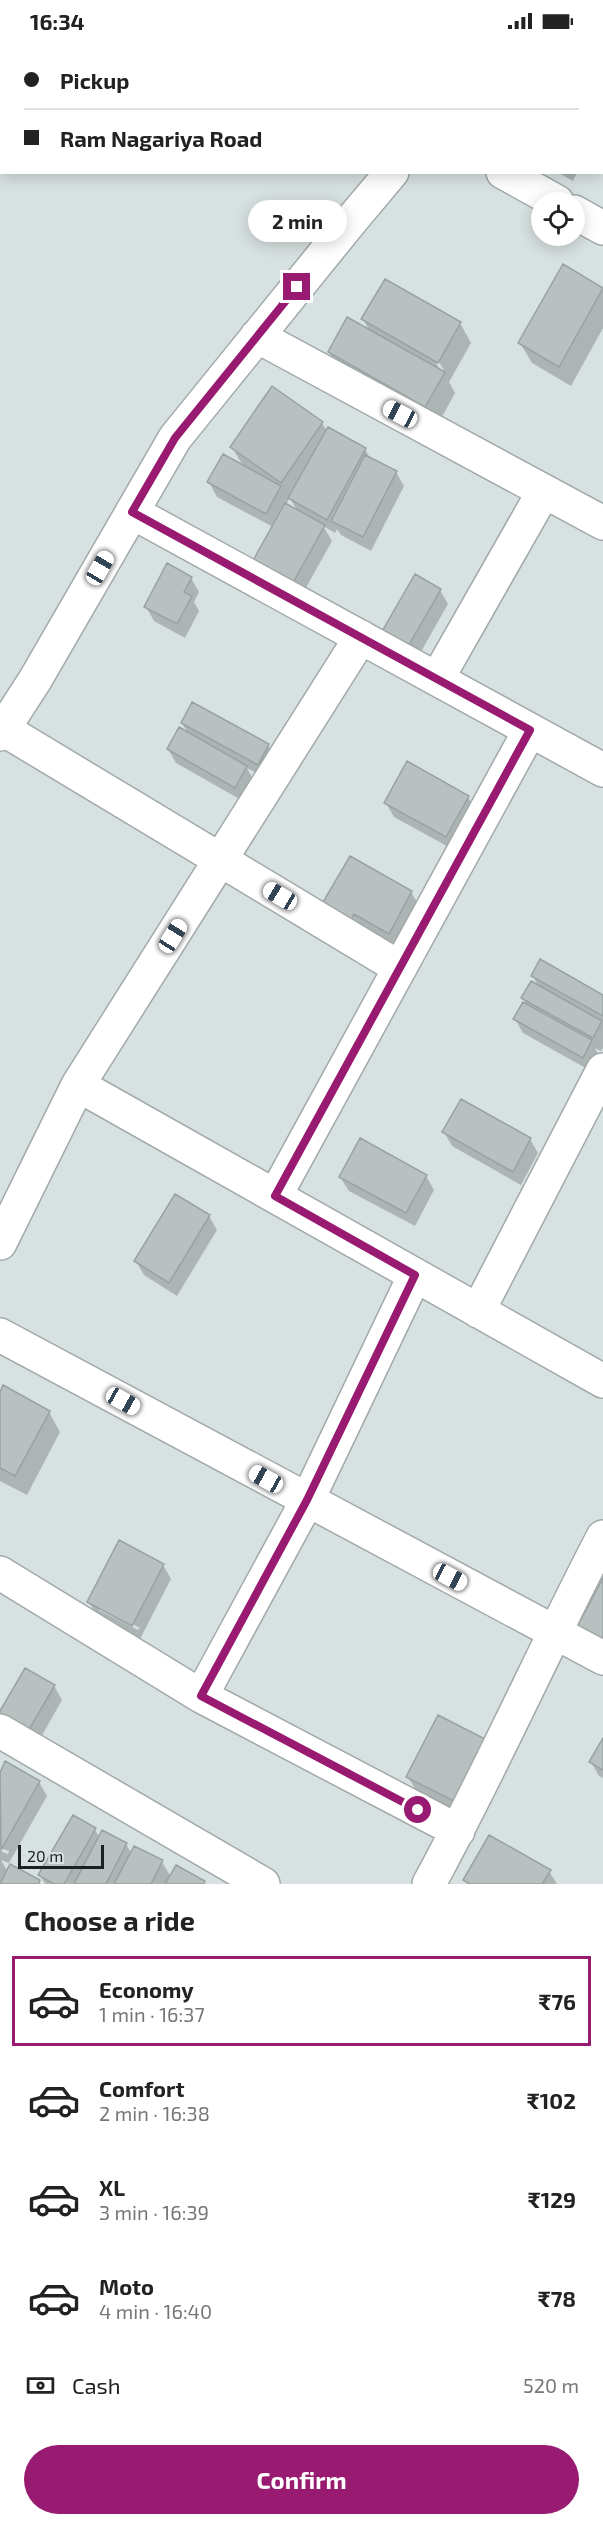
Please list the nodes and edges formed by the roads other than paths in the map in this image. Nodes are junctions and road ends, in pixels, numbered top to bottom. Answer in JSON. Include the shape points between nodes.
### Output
{"nodes":[{"id":1,"x":390,"y":174,"type":"edge"},
{"id":2,"x":506,"y":174,"type":"edge"},
{"id":3,"x":539,"y":192,"type":"edge"},
{"id":4,"x":585,"y":218,"type":"edge"},
{"id":5,"x":603,"y":228,"type":"edge"},
{"id":6,"x":257,"y":336,"type":"junction"},
{"id":7,"x":544,"y":491,"type":"junction"},
{"id":8,"x":132,"y":512,"type":"junction"},
{"id":9,"x":603,"y":523,"type":"edge"},
{"id":10,"x":361,"y":637,"type":"junction"},
{"id":11,"x":437,"y":679,"type":"junction"},
{"id":12,"x":530,"y":730,"type":"junction"},
{"id":13,"x":2,"y":732,"type":"edge"},
{"id":14,"x":603,"y":770,"type":"edge"},
{"id":15,"x":220,"y":861,"type":"junction"},
{"id":16,"x":400,"y":968,"type":"junction"},
{"id":17,"x":602,"y":1076,"type":"edge"},
{"id":18,"x":78,"y":1085,"type":"junction"},
{"id":19,"x":275,"y":1196,"type":"junction"},
{"id":20,"x":0,"y":1243,"type":"edge"},
{"id":21,"x":415,"y":1275,"type":"junction"},
{"id":22,"x":478,"y":1311,"type":"junction"},
{"id":23,"x":0,"y":1335,"type":"edge"},
{"id":24,"x":603,"y":1381,"type":"edge"},
{"id":25,"x":307,"y":1500,"type":"junction"},
{"id":26,"x":603,"y":1537,"type":"edge"},
{"id":27,"x":0,"y":1573,"type":"edge"},
{"id":28,"x":553,"y":1632,"type":"junction"},
{"id":29,"x":603,"y":1658,"type":"edge"},
{"id":30,"x":201,"y":1696,"type":"junction"},
{"id":31,"x":0,"y":1731,"type":"edge"},
{"id":32,"x":458,"y":1830,"type":"junction"},
{"id":33,"x":263,"y":1884,"type":"edge"},
{"id":34,"x":429,"y":1884,"type":"edge"}],
"edges":[{"from":1,"to":6,"type":"street"},
{"from":2,"to":3,"type":"street"},
{"from":4,"to":5,"type":"street"},
{"from":6,"to":7,"type":"street"},
{"from":6,"to":8,"type":"street","via":[[175,438]]},
{"from":7,"to":9,"type":"street"},
{"from":7,"to":11,"type":"street"},
{"from":8,"to":10,"type":"street"},
{"from":8,"to":13,"type":"street"},
{"from":10,"to":11,"type":"street"},
{"from":10,"to":15,"type":"street"},
{"from":11,"to":12,"type":"street"},
{"from":12,"to":14,"type":"street"},
{"from":12,"to":16,"type":"street"},
{"from":13,"to":15,"type":"street"},
{"from":15,"to":16,"type":"street"},
{"from":15,"to":18,"type":"street"},
{"from":16,"to":19,"type":"street"},
{"from":17,"to":22,"type":"street"},
{"from":18,"to":19,"type":"street"},
{"from":18,"to":20,"type":"street"},
{"from":19,"to":21,"type":"street"},
{"from":21,"to":22,"type":"street"},
{"from":21,"to":25,"type":"street"},
{"from":22,"to":24,"type":"street"},
{"from":23,"to":25,"type":"street"},
{"from":25,"to":28,"type":"street"},
{"from":25,"to":30,"type":"street"},
{"from":26,"to":28,"type":"street"},
{"from":27,"to":30,"type":"street"},
{"from":28,"to":29,"type":"street"},
{"from":28,"to":32,"type":"street"},
{"from":30,"to":32,"type":"street"},
{"from":31,"to":33,"type":"street"},
{"from":32,"to":34,"type":"street"}]}
